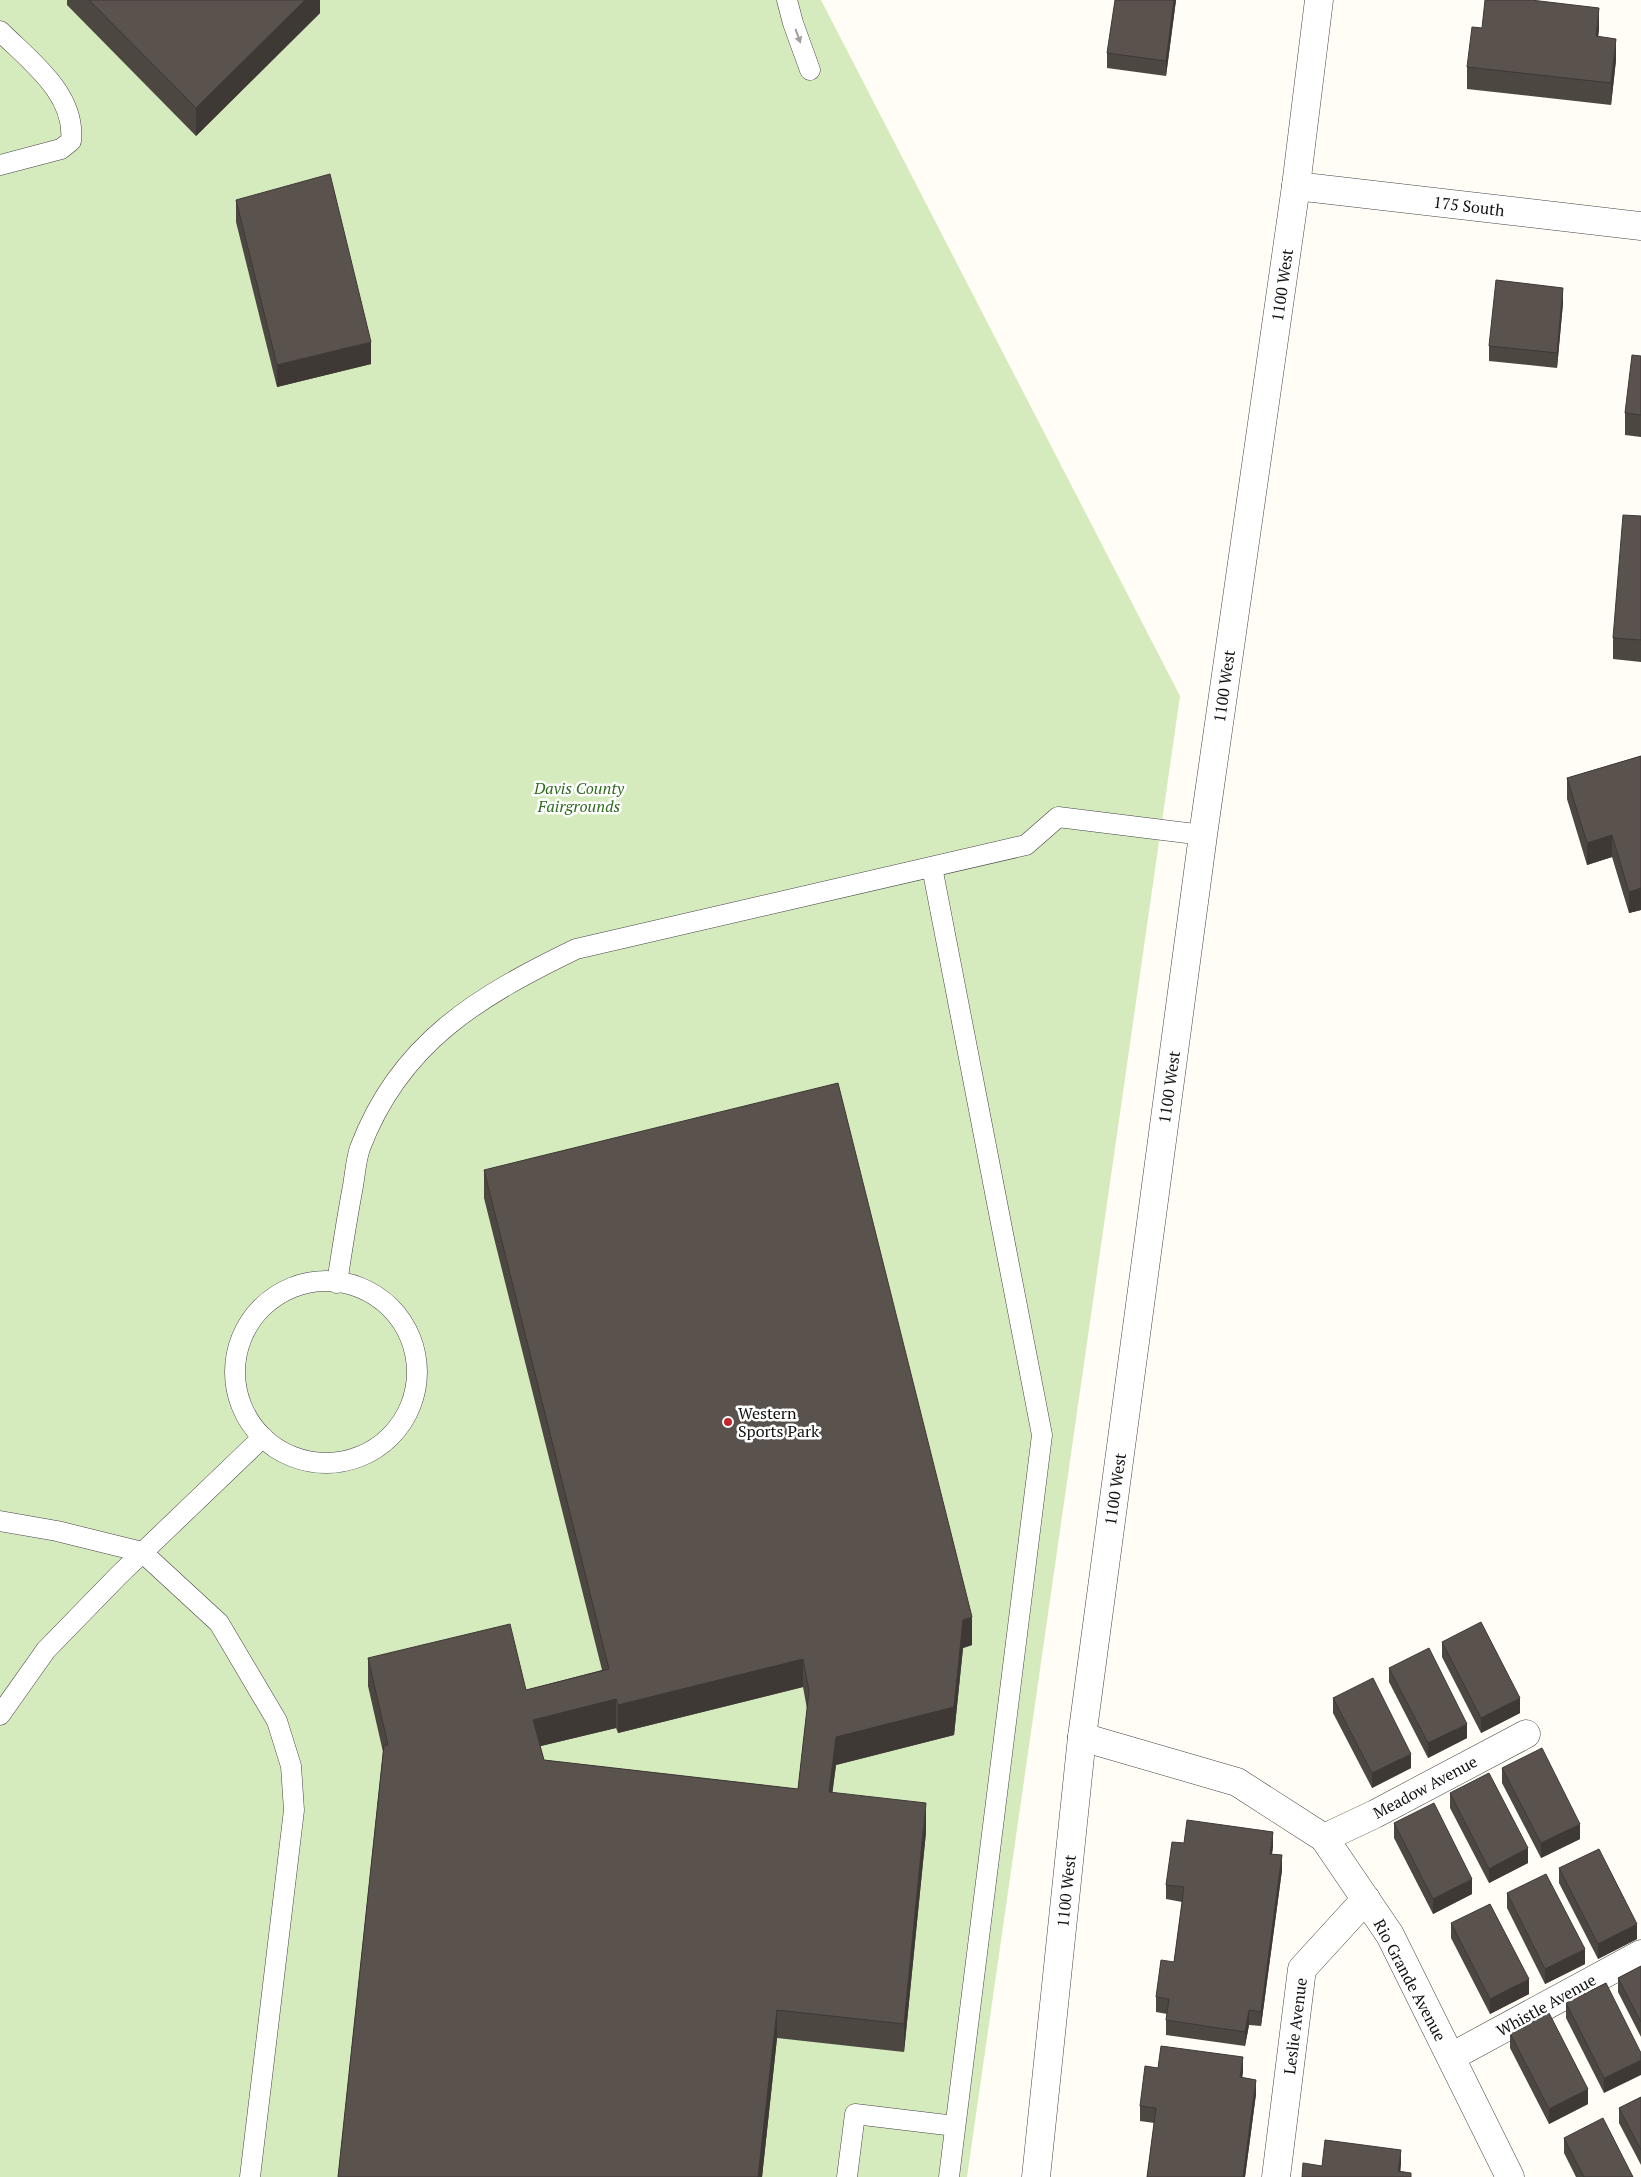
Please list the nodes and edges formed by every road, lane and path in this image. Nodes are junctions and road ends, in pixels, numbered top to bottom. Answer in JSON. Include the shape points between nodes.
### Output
{"nodes":[{"id":1,"x":788,"y":0,"type":"edge"},
{"id":2,"x":1319,"y":0,"type":"edge"},
{"id":3,"x":0,"y":31,"type":"edge"},
{"id":4,"x":810,"y":70,"type":"dead end"},
{"id":5,"x":0,"y":165,"type":"edge"},
{"id":6,"x":1296,"y":186,"type":"junction"},
{"id":7,"x":1641,"y":226,"type":"edge"},
{"id":8,"x":1203,"y":835,"type":"junction"},
{"id":9,"x":932,"y":867,"type":"junction"},
{"id":10,"x":337,"y":1283,"type":"junction"},
{"id":11,"x":263,"y":1437,"type":"junction"},
{"id":12,"x":0,"y":1521,"type":"edge"},
{"id":13,"x":142,"y":1552,"type":"junction"},
{"id":14,"x":0,"y":1715,"type":"edge"},
{"id":15,"x":1526,"y":1734,"type":"dead end"},
{"id":16,"x":1082,"y":1737,"type":"junction"},
{"id":17,"x":1324,"y":1838,"type":"junction"},
{"id":18,"x":1366,"y":1899,"type":"junction"},
{"id":19,"x":1641,"y":1954,"type":"edge"},
{"id":20,"x":1451,"y":2057,"type":"junction"},
{"id":21,"x":955,"y":2126,"type":"junction"},
{"id":22,"x":250,"y":2177,"type":"edge"},
{"id":23,"x":847,"y":2177,"type":"edge"},
{"id":24,"x":949,"y":2177,"type":"edge"},
{"id":25,"x":1036,"y":2177,"type":"edge"},
{"id":26,"x":1276,"y":2177,"type":"edge"},
{"id":27,"x":1510,"y":2177,"type":"edge"}],
"edges":[{"from":1,"to":4,"type":"lane","one_way":true},
{"from":2,"to":6,"type":"street","name":"1100 West"},
{"from":3,"to":5,"type":"lane","via":[[47,78],[65,103],[73,126],[72,141],[61,149]]},
{"from":6,"to":7,"type":"street","name":"175 South"},
{"from":6,"to":8,"type":"street","name":"1100 West"},
{"from":8,"to":9,"type":"lane","via":[[1058,818],[1026,845]]},
{"from":8,"to":16,"type":"street","name":"1100 West"},
{"from":9,"to":10,"type":"lane","via":[[576,949],[489,994],[452,1021],[413,1057],[380,1103],[360,1150]]},
{"from":9,"to":21,"type":"lane","via":[[1042,1435]]},
{"from":10,"to":11,"type":"lane","via":[[300,1285],[273,1298],[252,1318],[239,1344],[234,1373],[239,1402],[253,1428]]},
{"from":10,"to":11,"type":"lane","via":[[356,1286],[380,1299],[400,1320],[412,1344],[417,1371],[413,1399],[401,1424],[382,1444],[358,1458],[331,1463],[302,1460],[275,1448]]},
{"from":11,"to":13,"type":"lane"},
{"from":12,"to":13,"type":"lane"},
{"from":13,"to":14,"type":"lane","via":[[46,1650]]},
{"from":13,"to":22,"type":"lane","via":[[218,1623],[277,1721],[290,1766],[294,1810]]},
{"from":15,"to":17,"type":"street","name":"Meadow Avenue"},
{"from":16,"to":17,"type":"street","name":"Rio Grande Avenue","via":[[1237,1782]]},
{"from":16,"to":25,"type":"street","name":"1100 West"},
{"from":17,"to":18,"type":"street","name":"Rio Grande Avenue"},
{"from":18,"to":20,"type":"street","name":"Rio Grande Avenue","via":[[1390,1935]]},
{"from":18,"to":26,"type":"street","name":"Leslie Avenue","via":[[1302,1969]]},
{"from":19,"to":20,"type":"street","name":"Whistle Avenue"},
{"from":20,"to":27,"type":"street","name":"Rio Grande Avenue"},
{"from":21,"to":23,"type":"lane","via":[[854,2114]]},
{"from":21,"to":24,"type":"lane"}]}
